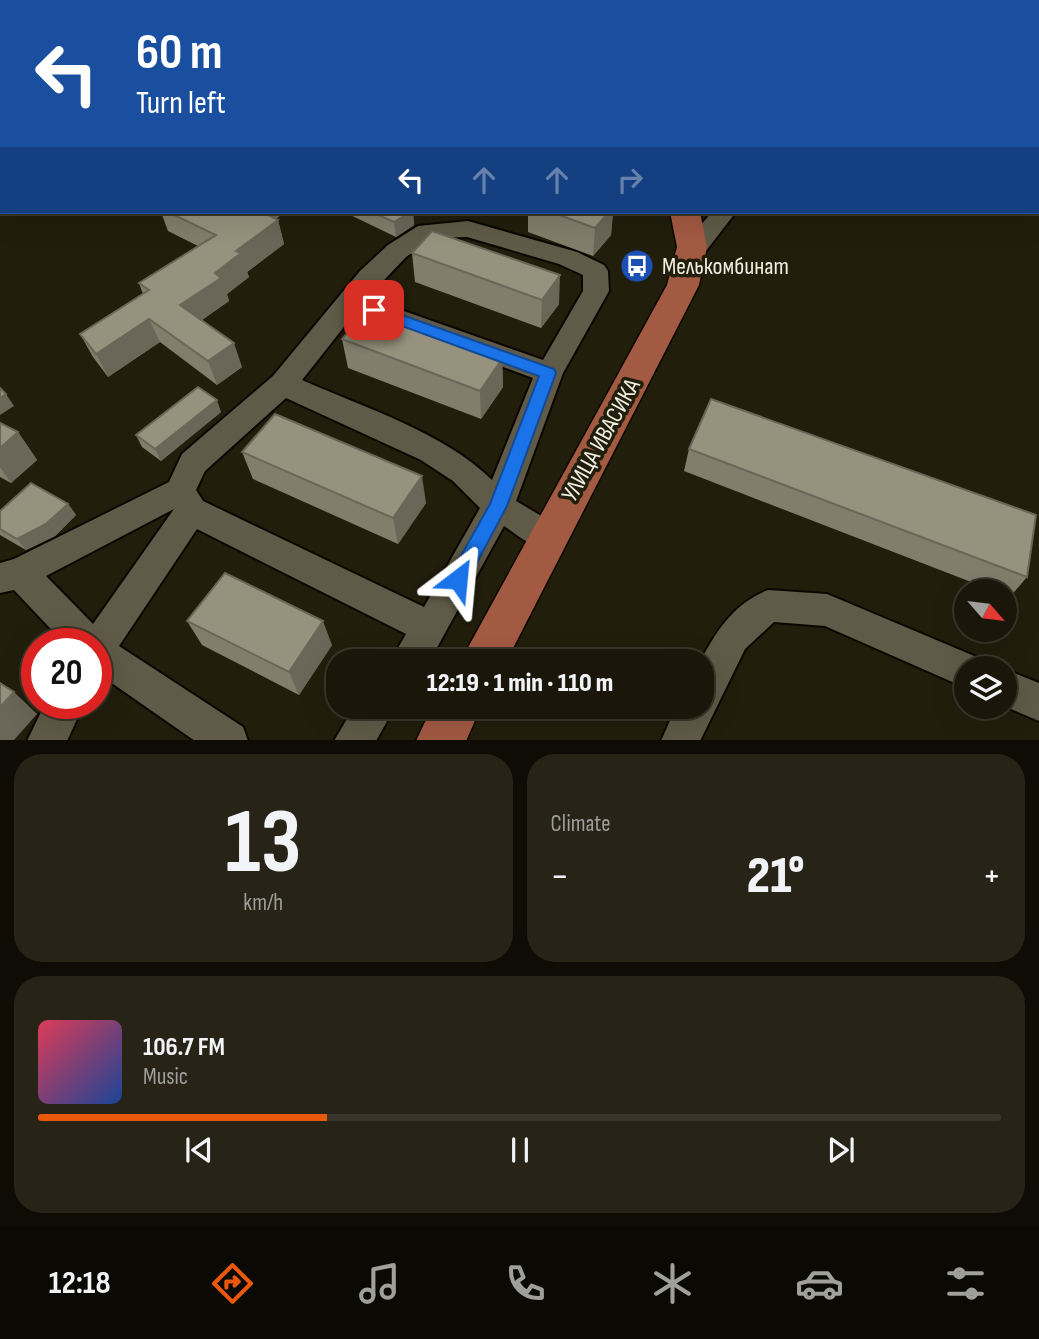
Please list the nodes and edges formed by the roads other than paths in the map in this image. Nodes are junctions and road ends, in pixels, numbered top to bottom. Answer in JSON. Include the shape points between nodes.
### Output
{"nodes":[{"id":1,"x":685,"y":214,"type":"edge"},
{"id":2,"x":721,"y":214,"type":"edge"},
{"id":3,"x":690,"y":254,"type":"junction"},
{"id":4,"x":349,"y":301,"type":"junction"},
{"id":5,"x":548,"y":373,"type":"junction"},
{"id":6,"x":283,"y":384,"type":"junction"},
{"id":7,"x":186,"y":501,"type":"junction"},
{"id":8,"x":498,"y":506,"type":"junction"},
{"id":9,"x":548,"y":537,"type":"junction"},
{"id":10,"x":10,"y":575,"type":"edge"},
{"id":11,"x":71,"y":628,"type":"edge"},
{"id":12,"x":111,"y":628,"type":"edge"},
{"id":13,"x":431,"y":628,"type":"junction"},
{"id":14,"x":417,"y":649,"type":"edge"},
{"id":15,"x":489,"y":649,"type":"edge"},
{"id":16,"x":112,"y":662,"type":"edge"},
{"id":17,"x":954,"y":665,"type":"edge"},
{"id":18,"x":714,"y":671,"type":"edge"},
{"id":19,"x":1017,"y":693,"type":"edge"},
{"id":20,"x":1039,"y":702,"type":"edge"},
{"id":21,"x":57,"y":719,"type":"edge"},
{"id":22,"x":368,"y":719,"type":"edge"},
{"id":23,"x":451,"y":719,"type":"edge"},
{"id":24,"x":690,"y":719,"type":"edge"},
{"id":25,"x":46,"y":740,"type":"edge"},
{"id":26,"x":229,"y":740,"type":"edge"},
{"id":27,"x":353,"y":740,"type":"edge"},
{"id":28,"x":440,"y":740,"type":"edge"},
{"id":29,"x":681,"y":740,"type":"edge"}],
"edges":[{"from":1,"to":3,"type":"main road","name":"УЛИЦА ИВАСИКА"},
{"from":2,"to":3,"type":"lane"},
{"from":3,"to":9,"type":"main road","name":"УЛИЦА ИВАСИКА","via":[[683,285]]},
{"from":4,"to":5,"type":"lane"},
{"from":4,"to":5,"type":"lane","via":[[397,251],[427,232],[468,229],[568,258],[595,271],[596,291]]},
{"from":4,"to":6,"type":"lane"},
{"from":5,"to":8,"type":"lane"},
{"from":6,"to":7,"type":"lane","via":[[193,463]]},
{"from":6,"to":8,"type":"lane","via":[[432,451],[464,472]]},
{"from":7,"to":10,"type":"lane"},
{"from":7,"to":12,"type":"lane"},
{"from":7,"to":13,"type":"lane"},
{"from":8,"to":9,"type":"lane"},
{"from":8,"to":13,"type":"lane"},
{"from":9,"to":15,"type":"main road","name":"УЛИЦА ИВАСИКА"},
{"from":10,"to":11,"type":"lane"},
{"from":13,"to":14,"type":"lane"},
{"from":16,"to":26,"type":"lane"},
{"from":17,"to":18,"type":"lane","via":[[827,610],[768,606],[732,637]]},
{"from":19,"to":20,"type":"lane"},
{"from":21,"to":25,"type":"lane"},
{"from":22,"to":27,"type":"lane"},
{"from":23,"to":28,"type":"main road"},
{"from":24,"to":29,"type":"lane"}]}
